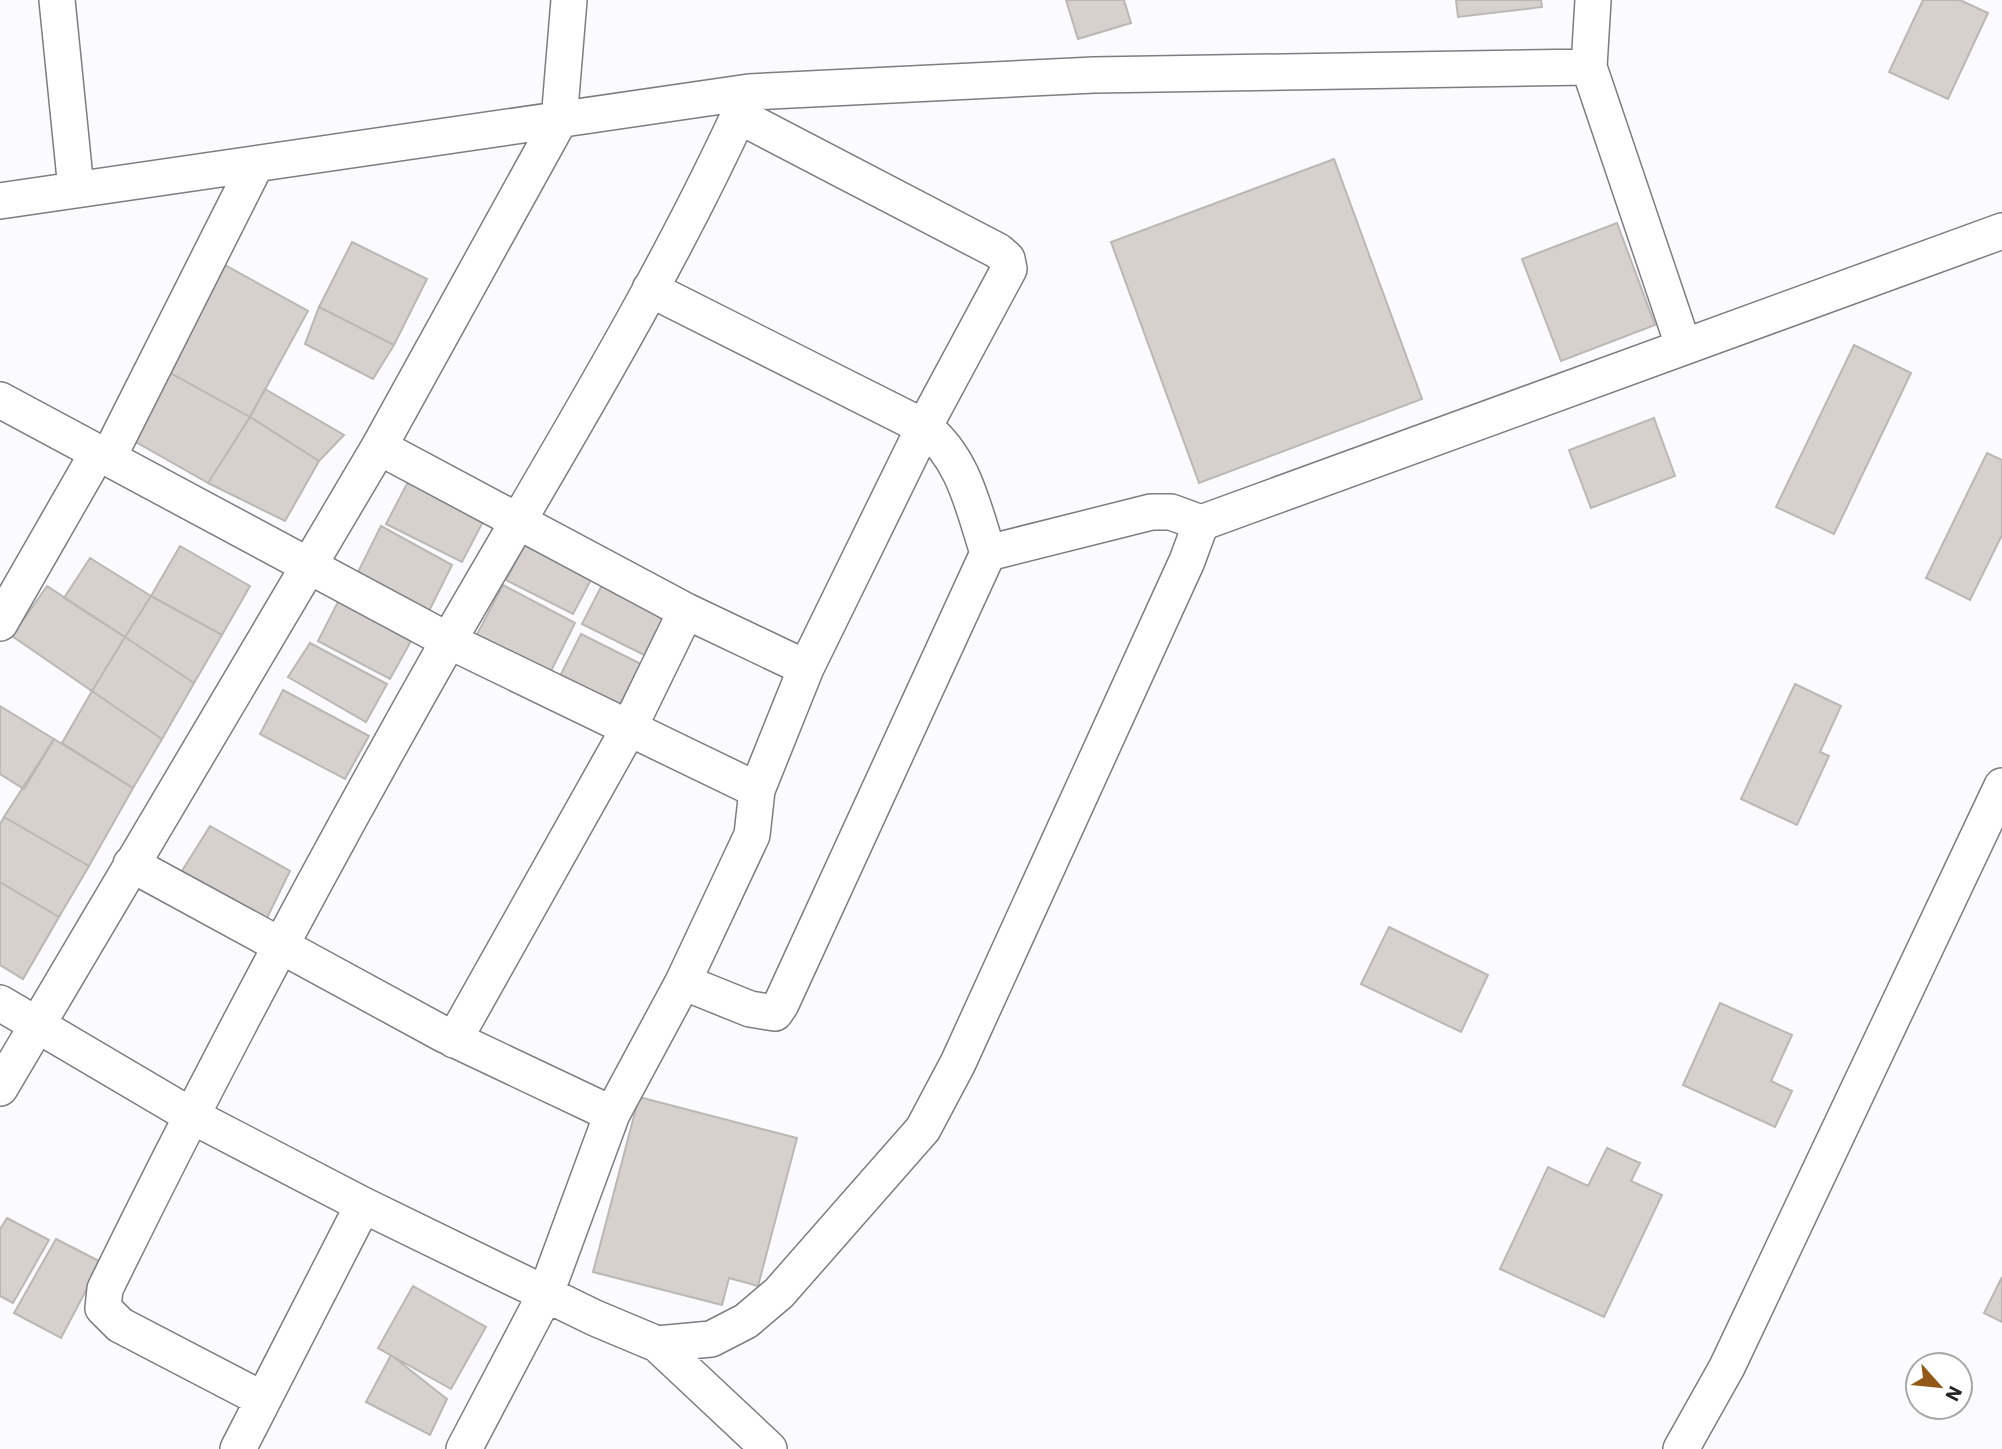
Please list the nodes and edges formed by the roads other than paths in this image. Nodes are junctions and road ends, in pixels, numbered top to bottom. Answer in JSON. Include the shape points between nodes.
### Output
{"nodes":[{"id":1,"x":57,"y":0,"type":"edge"},
{"id":2,"x":569,"y":0,"type":"edge"},
{"id":3,"x":1593,"y":0,"type":"edge"},
{"id":4,"x":1589,"y":67,"type":"junction"},
{"id":5,"x":744,"y":104,"type":"junction"},
{"id":6,"x":559,"y":121,"type":"junction"},
{"id":7,"x":256,"y":164,"type":"junction"},
{"id":8,"x":76,"y":189,"type":"junction"},
{"id":9,"x":0,"y":201,"type":"edge"},
{"id":10,"x":2002,"y":231,"type":"edge"},
{"id":11,"x":650,"y":289,"type":"junction"},
{"id":12,"x":1683,"y":345,"type":"junction"},
{"id":13,"x":0,"y":400,"type":"edge"},
{"id":14,"x":924,"y":427,"type":"junction"},
{"id":15,"x":379,"y":447,"type":"junction"},
{"id":16,"x":103,"y":455,"type":"junction"},
{"id":17,"x":517,"y":522,"type":"junction"},
{"id":18,"x":1201,"y":523,"type":"junction"},
{"id":19,"x":988,"y":553,"type":"junction"},
{"id":20,"x":305,"y":567,"type":"junction"},
{"id":21,"x":686,"y":611,"type":"junction"},
{"id":22,"x":0,"y":623,"type":"edge"},
{"id":23,"x":449,"y":642,"type":"junction"},
{"id":24,"x":806,"y":668,"type":"junction"},
{"id":25,"x":628,"y":730,"type":"junction"},
{"id":26,"x":2002,"y":786,"type":"edge"},
{"id":27,"x":757,"y":790,"type":"junction"},
{"id":28,"x":131,"y":864,"type":"junction"},
{"id":29,"x":281,"y":946,"type":"junction"},
{"id":30,"x":683,"y":982,"type":"junction"},
{"id":31,"x":0,"y":1003,"type":"edge"},
{"id":32,"x":37,"y":1022,"type":"junction"},
{"id":33,"x":454,"y":1040,"type":"junction"},
{"id":34,"x":0,"y":1088,"type":"edge"},
{"id":35,"x":612,"y":1114,"type":"junction"},
{"id":36,"x":190,"y":1115,"type":"junction"},
{"id":37,"x":363,"y":1205,"type":"junction"},
{"id":38,"x":546,"y":1293,"type":"junction"},
{"id":39,"x":657,"y":1344,"type":"junction"},
{"id":40,"x":262,"y":1399,"type":"junction"},
{"id":41,"x":238,"y":1449,"type":"edge"},
{"id":42,"x":464,"y":1449,"type":"edge"},
{"id":43,"x":769,"y":1449,"type":"edge"},
{"id":44,"x":1681,"y":1449,"type":"edge"}],
"edges":[{"from":1,"to":8,"type":"street"},
{"from":2,"to":6,"type":"street"},
{"from":3,"to":4,"type":"street"},
{"from":4,"to":5,"type":"street","via":[[1094,75]]},
{"from":4,"to":12,"type":"street"},
{"from":5,"to":6,"type":"street"},
{"from":5,"to":11,"type":"street"},
{"from":5,"to":14,"type":"street","via":[[1007,259],[1009,269]]},
{"from":6,"to":7,"type":"street"},
{"from":6,"to":15,"type":"street"},
{"from":7,"to":8,"type":"street"},
{"from":7,"to":16,"type":"street"},
{"from":8,"to":9,"type":"street"},
{"from":10,"to":12,"type":"street"},
{"from":11,"to":14,"type":"street"},
{"from":11,"to":17,"type":"street"},
{"from":12,"to":18,"type":"street"},
{"from":13,"to":16,"type":"street"},
{"from":14,"to":19,"type":"street","via":[[959,465]]},
{"from":14,"to":24,"type":"street"},
{"from":15,"to":17,"type":"street"},
{"from":15,"to":20,"type":"street"},
{"from":16,"to":20,"type":"street"},
{"from":16,"to":22,"type":"street"},
{"from":17,"to":21,"type":"street"},
{"from":17,"to":23,"type":"street"},
{"from":18,"to":19,"type":"street","via":[[1171,512],[1151,512]]},
{"from":18,"to":39,"type":"street","via":[[958,1063],[923,1129],[779,1293],[746,1321],[711,1339]]},
{"from":19,"to":30,"type":"street","via":[[775,1013],[758,1011]]},
{"from":20,"to":23,"type":"street"},
{"from":20,"to":28,"type":"street"},
{"from":21,"to":24,"type":"street"},
{"from":21,"to":25,"type":"street"},
{"from":23,"to":25,"type":"street"},
{"from":23,"to":29,"type":"street"},
{"from":24,"to":27,"type":"street"},
{"from":25,"to":27,"type":"street"},
{"from":25,"to":33,"type":"street"},
{"from":26,"to":44,"type":"street","via":[[1734,1355]]},
{"from":27,"to":30,"type":"street","via":[[752,835]]},
{"from":28,"to":29,"type":"street"},
{"from":28,"to":32,"type":"street"},
{"from":29,"to":33,"type":"street"},
{"from":29,"to":36,"type":"street"},
{"from":30,"to":35,"type":"street"},
{"from":31,"to":32,"type":"street"},
{"from":32,"to":34,"type":"street"},
{"from":32,"to":36,"type":"street"},
{"from":33,"to":35,"type":"street"},
{"from":35,"to":38,"type":"street"},
{"from":36,"to":37,"type":"street"},
{"from":36,"to":40,"type":"street","via":[[105,1289],[103,1308],[120,1325]]},
{"from":37,"to":38,"type":"street"},
{"from":37,"to":40,"type":"street"},
{"from":38,"to":39,"type":"street"},
{"from":38,"to":42,"type":"street"},
{"from":39,"to":43,"type":"street"},
{"from":40,"to":41,"type":"street"}]}
